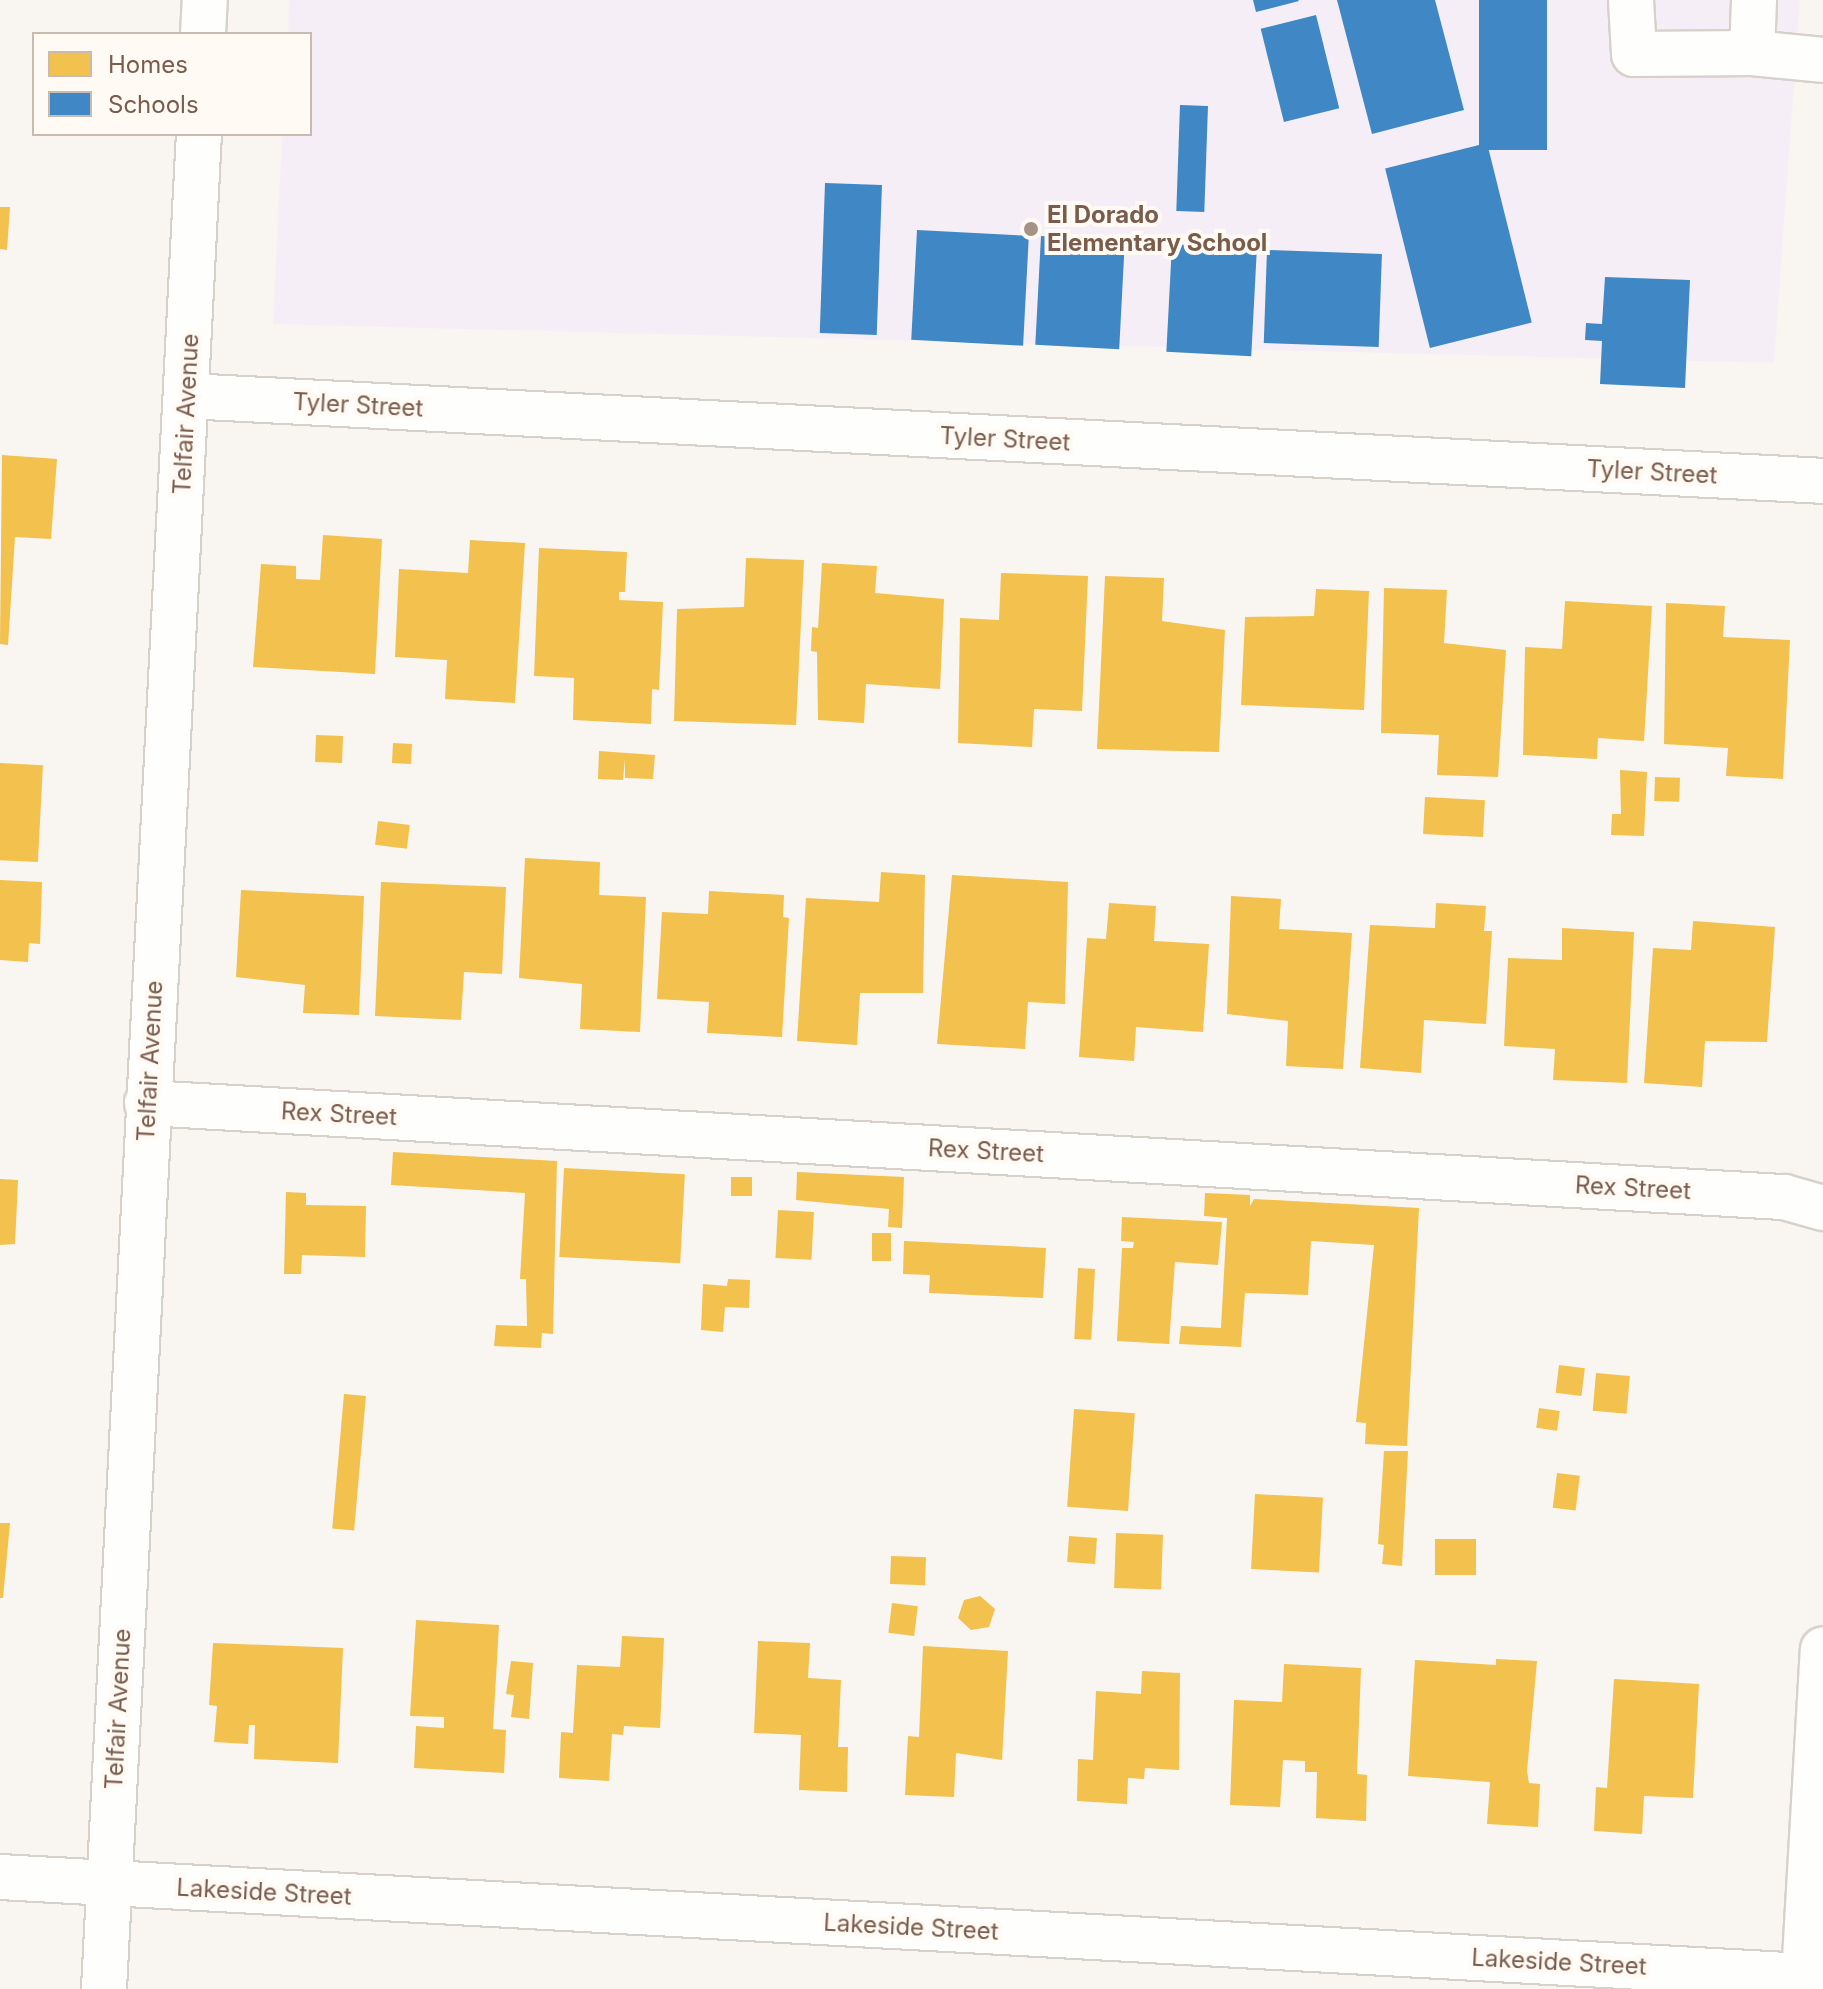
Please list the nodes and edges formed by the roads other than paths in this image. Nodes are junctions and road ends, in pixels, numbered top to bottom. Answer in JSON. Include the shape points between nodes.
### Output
{"nodes":[{"id":1,"x":205,"y":0,"type":"edge"},
{"id":2,"x":1631,"y":0,"type":"edge"},
{"id":3,"x":1754,"y":0,"type":"edge"},
{"id":4,"x":203,"y":32,"type":"edge"},
{"id":5,"x":1752,"y":53,"type":"junction"},
{"id":6,"x":1823,"y":60,"type":"edge"},
{"id":7,"x":199,"y":136,"type":"edge"},
{"id":8,"x":187,"y":396,"type":"junction"},
{"id":9,"x":1823,"y":481,"type":"edge"},
{"id":10,"x":147,"y":1103,"type":"junction"},
{"id":11,"x":1823,"y":1208,"type":"edge"},
{"id":12,"x":1823,"y":1650,"type":"edge"},
{"id":13,"x":0,"y":1877,"type":"edge"},
{"id":14,"x":110,"y":1884,"type":"junction"},
{"id":15,"x":1814,"y":1976,"type":"edge"},
{"id":16,"x":104,"y":1989,"type":"edge"}],
"edges":[{"from":1,"to":4,"type":"street"},
{"from":2,"to":5,"type":"street","via":[[1634,54]]},
{"from":3,"to":5,"type":"street"},
{"from":5,"to":6,"type":"street"},
{"from":7,"to":8,"type":"street","name":"Telfair Avenue"},
{"from":8,"to":9,"type":"street","name":"Tyler Street"},
{"from":8,"to":10,"type":"street","name":"Telfair Avenue"},
{"from":10,"to":11,"type":"street","name":"Rex Street","via":[[1768,1196]]},
{"from":10,"to":14,"type":"street","name":"Telfair Avenue"},
{"from":12,"to":15,"type":"street"},
{"from":13,"to":14,"type":"street","name":"Lakeside Street"},
{"from":14,"to":15,"type":"street","name":"Lakeside Street"},
{"from":14,"to":16,"type":"street","name":"Telfair Avenue"}]}
